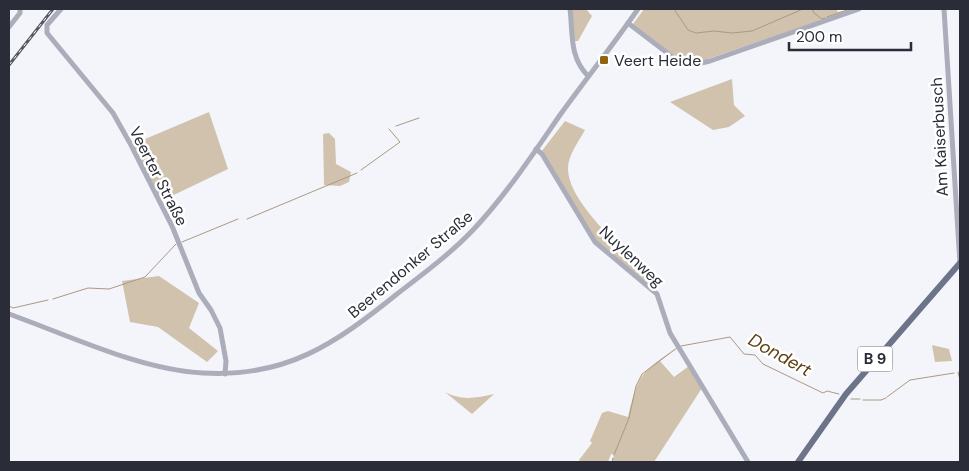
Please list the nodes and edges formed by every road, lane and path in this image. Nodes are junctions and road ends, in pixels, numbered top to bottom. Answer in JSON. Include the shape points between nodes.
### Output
{"nodes":[{"id":1,"x":61,"y":9,"type":"edge"},
{"id":2,"x":570,"y":9,"type":"edge"},
{"id":3,"x":638,"y":9,"type":"edge"},
{"id":4,"x":859,"y":9,"type":"edge"},
{"id":5,"x":944,"y":9,"type":"edge"},
{"id":6,"x":20,"y":11,"type":"edge"},
{"id":7,"x":628,"y":23,"type":"junction"},
{"id":8,"x":9,"y":27,"type":"edge"},
{"id":9,"x":588,"y":76,"type":"junction"},
{"id":10,"x":536,"y":149,"type":"junction"},
{"id":11,"x":960,"y":264,"type":"edge"},
{"id":12,"x":9,"y":314,"type":"edge"},
{"id":13,"x":225,"y":374,"type":"junction"},
{"id":14,"x":748,"y":462,"type":"edge"},
{"id":15,"x":798,"y":462,"type":"edge"}],
"edges":[{"from":1,"to":13,"type":"street","name":"Veerter Straße","via":[[47,25],[47,34],[114,113],[131,145],[172,226],[199,294],[212,310],[220,328]]},
{"from":2,"to":9,"type":"street","via":[[577,62]]},
{"from":3,"to":7,"type":"street","name":"Beerendonker Straße"},
{"from":4,"to":7,"type":"street","via":[[689,66],[676,60]]},
{"from":5,"to":11,"type":"street","name":"Am Kaiserbusch"},
{"from":6,"to":8,"type":"street"},
{"from":7,"to":9,"type":"street","name":"Beerendonker Straße"},
{"from":9,"to":10,"type":"street","name":"Beerendonker Straße"},
{"from":10,"to":13,"type":"street","name":"Beerendonker Straße","via":[[487,215],[455,247],[344,336],[282,365]]},
{"from":10,"to":14,"type":"street","name":"Nuylenweg","via":[[595,242],[657,294],[670,332]]},
{"from":11,"to":15,"type":"main road","number":"B 9","via":[[846,394]]},
{"from":12,"to":13,"type":"street","via":[[145,363],[178,371]]}]}
